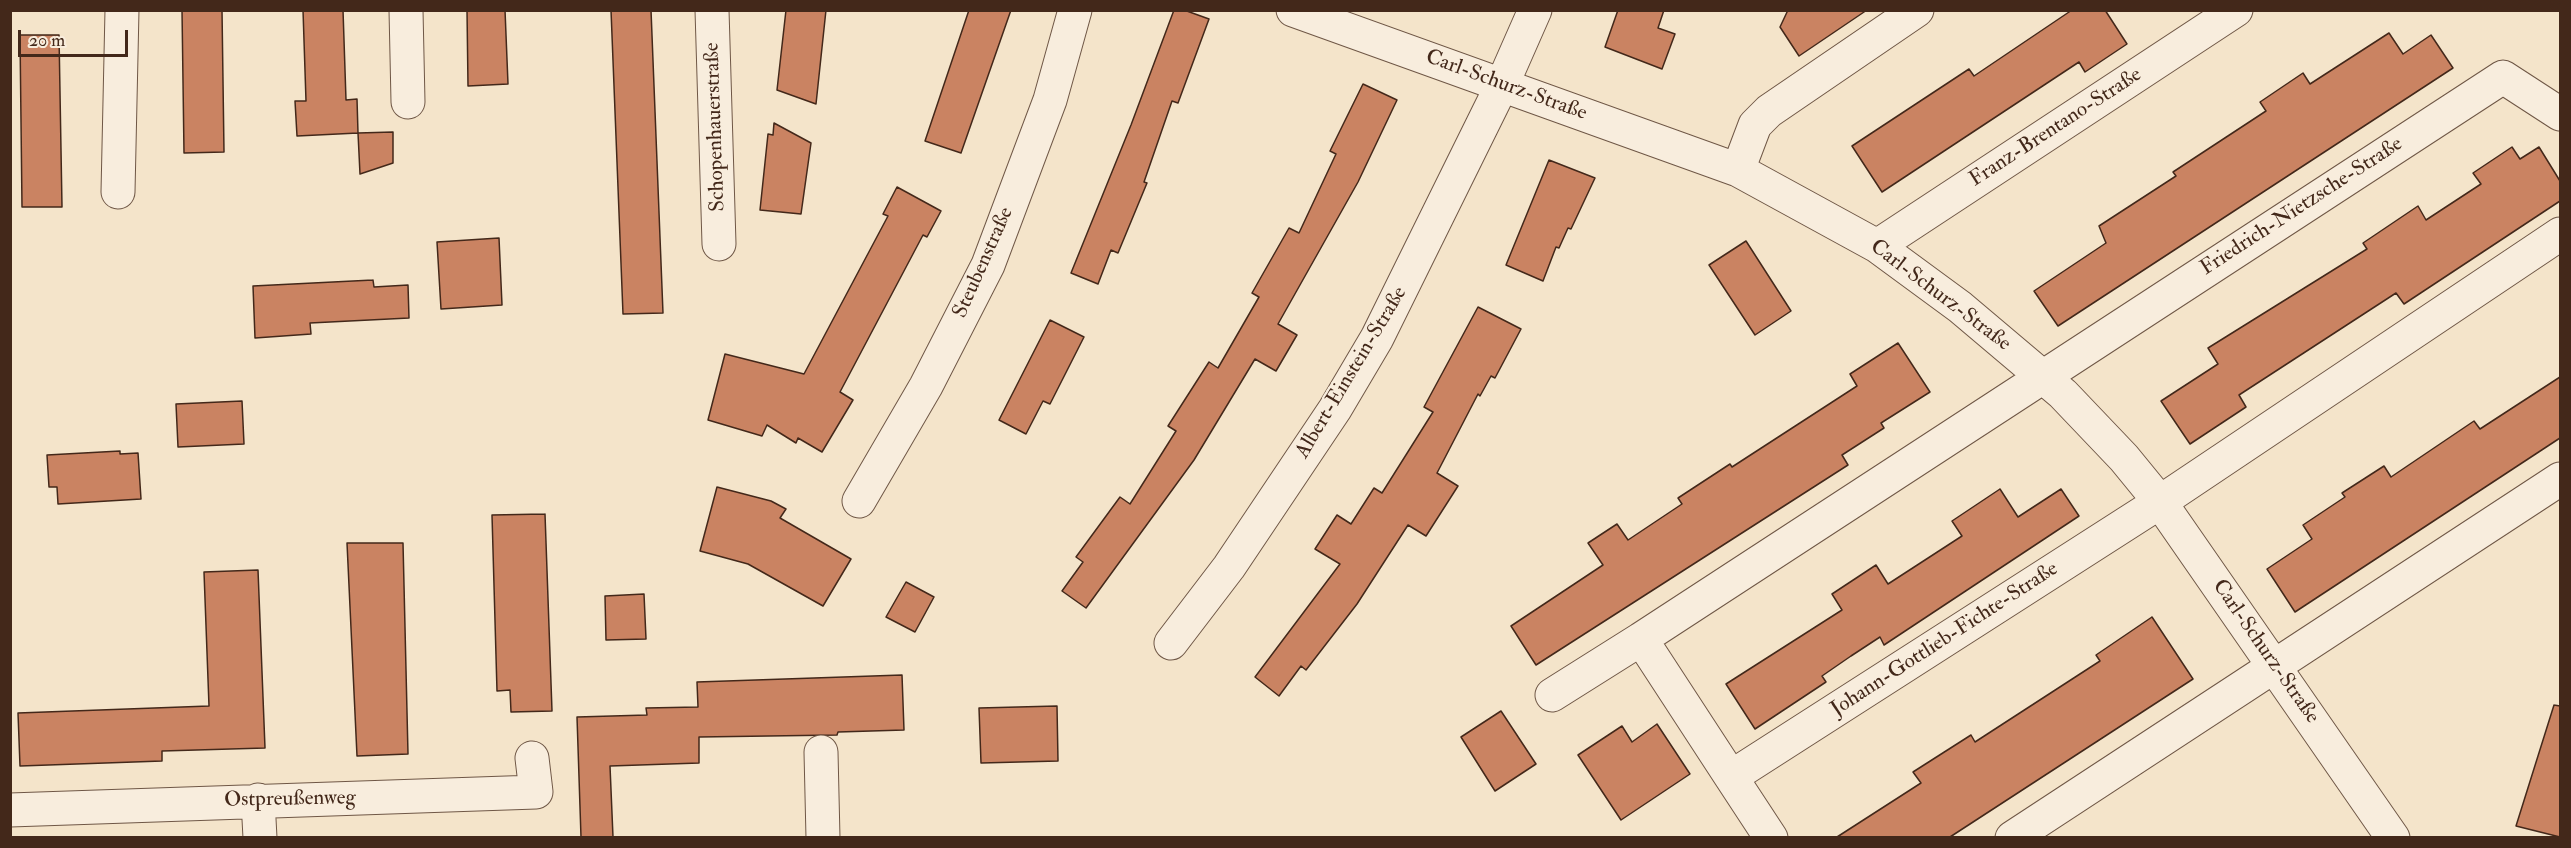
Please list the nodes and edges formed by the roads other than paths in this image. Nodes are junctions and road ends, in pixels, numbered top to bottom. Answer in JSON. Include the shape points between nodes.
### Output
{"nodes":[{"id":1,"x":122,"y":10,"type":"edge"},
{"id":2,"x":406,"y":10,"type":"edge"},
{"id":3,"x":712,"y":10,"type":"edge"},
{"id":4,"x":1075,"y":10,"type":"edge"},
{"id":5,"x":1535,"y":10,"type":"edge"},
{"id":6,"x":1917,"y":10,"type":"edge"},
{"id":7,"x":2236,"y":10,"type":"edge"},
{"id":8,"x":1314,"y":14,"type":"edge"},
{"id":9,"x":1502,"y":85,"type":"junction"},
{"id":10,"x":408,"y":102,"type":"dead end"},
{"id":11,"x":2560,"y":114,"type":"edge"},
{"id":12,"x":1738,"y":170,"type":"junction"},
{"id":13,"x":118,"y":192,"type":"dead end"},
{"id":14,"x":2560,"y":234,"type":"edge"},
{"id":15,"x":719,"y":244,"type":"dead end"},
{"id":16,"x":1876,"y":246,"type":"junction"},
{"id":17,"x":2044,"y":375,"type":"junction"},
{"id":18,"x":2560,"y":479,"type":"edge"},
{"id":19,"x":860,"y":501,"type":"dead end"},
{"id":20,"x":2160,"y":502,"type":"junction"},
{"id":21,"x":1641,"y":639,"type":"junction"},
{"id":22,"x":1171,"y":643,"type":"dead end"},
{"id":23,"x":2274,"y":664,"type":"junction"},
{"id":24,"x":1552,"y":695,"type":"dead end"},
{"id":25,"x":821,"y":752,"type":"dead end"},
{"id":26,"x":532,"y":758,"type":"dead end"},
{"id":27,"x":1731,"y":777,"type":"junction"},
{"id":28,"x":258,"y":800,"type":"junction"},
{"id":29,"x":10,"y":810,"type":"edge"},
{"id":30,"x":260,"y":837,"type":"edge"},
{"id":31,"x":823,"y":837,"type":"edge"},
{"id":32,"x":1771,"y":837,"type":"edge"},
{"id":33,"x":2012,"y":837,"type":"edge"},
{"id":34,"x":2394,"y":837,"type":"edge"}],
"edges":[{"from":1,"to":13,"type":"street"},
{"from":2,"to":10,"type":"street"},
{"from":3,"to":15,"type":"street","name":"Schopenhauerstraße"},
{"from":4,"to":19,"type":"street","name":"Steubenstraße","via":[[1050,100],[988,265],[926,386]]},
{"from":5,"to":9,"type":"street","name":"Albert-Einstein-Straße"},
{"from":6,"to":12,"type":"street","via":[[1769,111],[1755,124]]},
{"from":7,"to":16,"type":"street","name":"Franz-Brentano-Straße"},
{"from":8,"to":9,"type":"street","name":"Carl-Schurz-Straße"},
{"from":9,"to":12,"type":"street","name":"Carl-Schurz-Straße"},
{"from":9,"to":22,"type":"street","name":"Albert-Einstein-Straße","via":[[1402,291],[1341,399],[1229,567]]},
{"from":11,"to":17,"type":"street","name":"Friedrich-Nietzsche-Straße","via":[[2503,76]]},
{"from":12,"to":16,"type":"street","name":"Carl-Schurz-Straße"},
{"from":14,"to":20,"type":"street"},
{"from":16,"to":17,"type":"street","name":"Carl-Schurz-Straße"},
{"from":17,"to":20,"type":"street","name":"Carl-Schurz-Straße","via":[[2124,458]]},
{"from":17,"to":21,"type":"street"},
{"from":18,"to":23,"type":"street"},
{"from":20,"to":23,"type":"street","name":"Carl-Schurz-Straße"},
{"from":20,"to":27,"type":"street","name":"Johann-Gottlieb-Fichte-Straße"},
{"from":21,"to":24,"type":"street"},
{"from":21,"to":27,"type":"street"},
{"from":23,"to":33,"type":"street"},
{"from":23,"to":34,"type":"street","name":"Carl-Schurz-Straße"},
{"from":25,"to":31,"type":"street"},
{"from":26,"to":28,"type":"street","name":"Ostpreußenweg","via":[[536,792]]},
{"from":27,"to":32,"type":"street"},
{"from":28,"to":29,"type":"street","name":"Ostpreußenweg"},
{"from":28,"to":30,"type":"street"}]}
